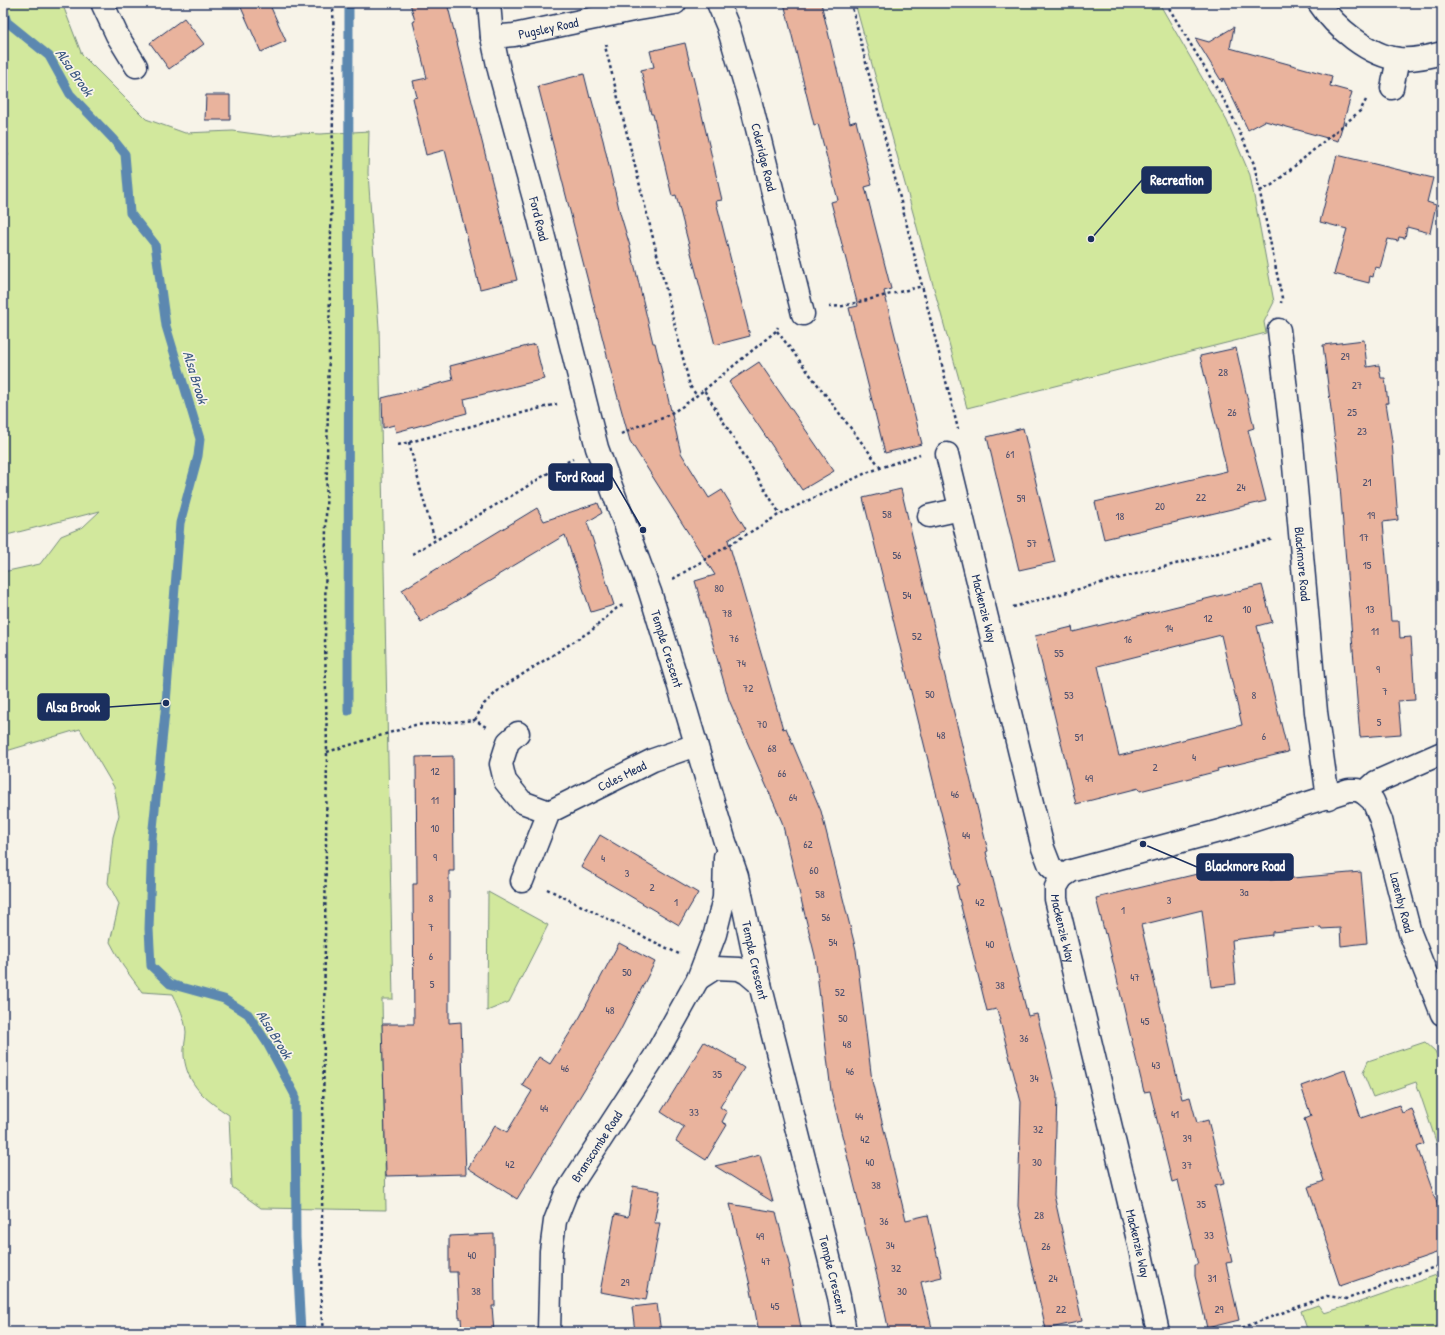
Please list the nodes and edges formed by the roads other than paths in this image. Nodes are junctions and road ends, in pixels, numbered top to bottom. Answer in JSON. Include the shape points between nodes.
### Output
{"nodes":[{"id":1,"x":489,"y":3,"type":"edge"},
{"id":2,"x":675,"y":3,"type":"edge"},
{"id":3,"x":718,"y":3,"type":"edge"},
{"id":4,"x":1319,"y":3,"type":"edge"},
{"id":5,"x":104,"y":4,"type":"edge"},
{"id":6,"x":492,"y":37,"type":"junction"},
{"id":7,"x":1442,"y":53,"type":"edge"},
{"id":8,"x":1398,"y":59,"type":"junction"},
{"id":9,"x":136,"y":66,"type":"dead end"},
{"id":10,"x":1392,"y":88,"type":"road end"},
{"id":11,"x":803,"y":314,"type":"dead end"},
{"id":12,"x":1279,"y":330,"type":"road end"},
{"id":13,"x":947,"y":454,"type":"road end"},
{"id":14,"x":961,"y":509,"type":"junction"},
{"id":15,"x":929,"y":516,"type":"dead end"},
{"id":16,"x":650,"y":592,"type":"joint"},
{"id":17,"x":513,"y":738,"type":"road end"},
{"id":18,"x":696,"y":745,"type":"junction"},
{"id":19,"x":1442,"y":753,"type":"edge"},
{"id":20,"x":1364,"y":793,"type":"junction"},
{"id":21,"x":1328,"y":798,"type":"junction"},
{"id":22,"x":549,"y":812,"type":"junction"},
{"id":23,"x":725,"y":842,"type":"junction"},
{"id":24,"x":1062,"y":877,"type":"junction"},
{"id":25,"x":524,"y":878,"type":"road end"},
{"id":26,"x":700,"y":972,"type":"junction"},
{"id":27,"x":760,"y":984,"type":"junction"},
{"id":28,"x":1442,"y":1014,"type":"edge"},
{"id":29,"x":549,"y":1332,"type":"edge"},
{"id":30,"x":845,"y":1332,"type":"edge"},
{"id":31,"x":1158,"y":1332,"type":"edge"}],
"edges":[{"from":1,"to":6,"type":"street","name":"Ford Road"},
{"from":2,"to":6,"type":"street","name":"Pugsley Road","via":[[514,35]]},
{"from":3,"to":11,"type":"street","name":"Coleridge Road","via":[[728,27],[751,104]]},
{"from":4,"to":8,"type":"street","via":[[1328,16],[1353,38],[1375,52]]},
{"from":5,"to":9,"type":"street","via":[[117,35]]},
{"from":6,"to":16,"type":"street","name":"Ford Road","via":[[597,448]]},
{"from":7,"to":8,"type":"street"},
{"from":8,"to":10,"type":"street"},
{"from":12,"to":21,"type":"street","name":"Blackmore Road","via":[[1291,432],[1316,712]]},
{"from":13,"to":14,"type":"street","name":"Mackenzie Way"},
{"from":14,"to":15,"type":"street"},
{"from":14,"to":24,"type":"street","name":"Mackenzie Way","via":[[1043,848],[1050,866]]},
{"from":16,"to":18,"type":"street","name":"Temple Crescent"},
{"from":17,"to":22,"type":"street","via":[[501,764],[505,781],[522,802]]},
{"from":18,"to":22,"type":"street","name":"Coles Mead","via":[[653,760]]},
{"from":18,"to":23,"type":"street","name":"Temple Crescent"},
{"from":19,"to":20,"type":"street","via":[[1376,782]]},
{"from":20,"to":21,"type":"street","via":[[1348,790]]},
{"from":20,"to":28,"type":"street","name":"Lazenby Road","via":[[1373,801],[1381,820],[1410,933]]},
{"from":21,"to":24,"type":"street","via":[[1216,832],[1071,871]]},
{"from":22,"to":25,"type":"street"},
{"from":23,"to":26,"type":"street","name":"Branscombe Road","via":[[724,898],[715,934]]},
{"from":23,"to":27,"type":"street","name":"Temple Crescent","via":[[737,876]]},
{"from":24,"to":31,"type":"street","name":"Mackenzie Way","via":[[1056,887],[1056,898]]},
{"from":26,"to":27,"type":"street","via":[[715,968],[739,969]]},
{"from":26,"to":29,"type":"street","name":"Branscombe Road","via":[[655,1056],[566,1193],[555,1221],[551,1251]]},
{"from":27,"to":30,"type":"street","name":"Temple Crescent","via":[[833,1274]]}]}
